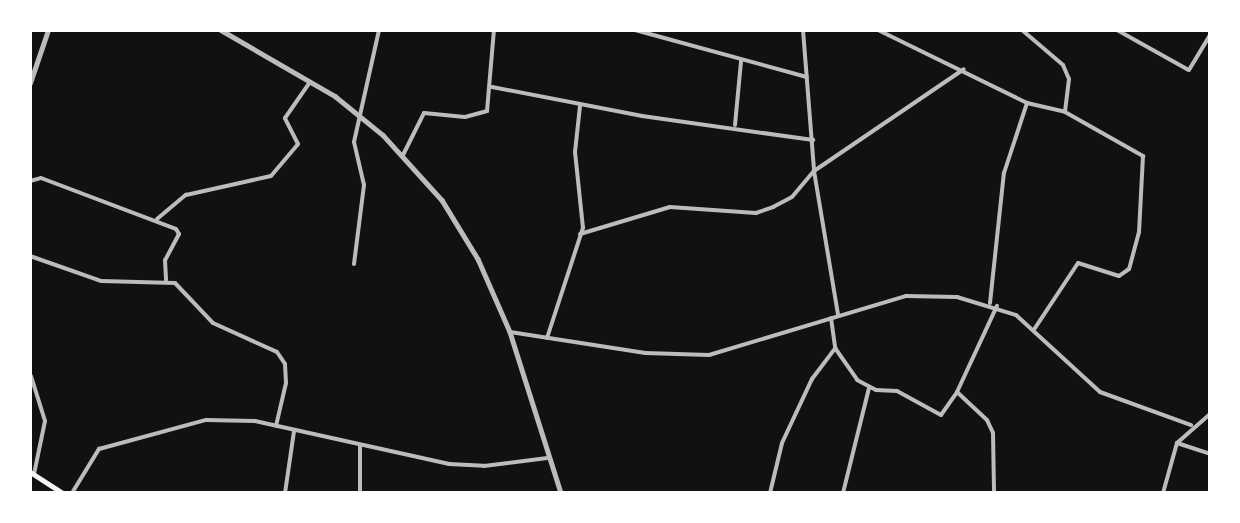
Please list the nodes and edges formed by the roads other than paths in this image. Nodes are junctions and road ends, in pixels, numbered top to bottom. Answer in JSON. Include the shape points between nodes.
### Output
{"nodes":[{"id":1,"x":48,"y":30,"type":"edge"},
{"id":2,"x":221,"y":30,"type":"edge"},
{"id":3,"x":379,"y":30,"type":"edge"},
{"id":4,"x":494,"y":30,"type":"edge"},
{"id":5,"x":635,"y":30,"type":"edge"},
{"id":6,"x":803,"y":30,"type":"edge"},
{"id":7,"x":878,"y":30,"type":"edge"},
{"id":8,"x":1117,"y":30,"type":"edge"},
{"id":9,"x":1026,"y":31,"type":"edge"},
{"id":10,"x":1210,"y":35,"type":"edge"},
{"id":11,"x":741,"y":60,"type":"junction"},
{"id":12,"x":964,"y":69,"type":"junction"},
{"id":13,"x":807,"y":77,"type":"junction"},
{"id":14,"x":310,"y":82,"type":"junction"},
{"id":15,"x":30,"y":83,"type":"edge"},
{"id":16,"x":492,"y":87,"type":"junction"},
{"id":17,"x":1027,"y":103,"type":"junction"},
{"id":18,"x":580,"y":105,"type":"junction"},
{"id":19,"x":1065,"y":112,"type":"junction"},
{"id":20,"x":360,"y":116,"type":"junction"},
{"id":21,"x":735,"y":126,"type":"junction"},
{"id":22,"x":813,"y":140,"type":"junction"},
{"id":23,"x":403,"y":155,"type":"junction"},
{"id":24,"x":814,"y":171,"type":"junction"},
{"id":25,"x":30,"y":181,"type":"edge"},
{"id":26,"x":158,"y":219,"type":"junction"},
{"id":27,"x":580,"y":234,"type":"junction"},
{"id":28,"x":30,"y":256,"type":"edge"},
{"id":29,"x":354,"y":264,"type":"dead end"},
{"id":30,"x":166,"y":280,"type":"junction"},
{"id":31,"x":990,"y":303,"type":"junction"},
{"id":32,"x":997,"y":306,"type":"junction"},
{"id":33,"x":838,"y":315,"type":"junction"},
{"id":34,"x":831,"y":318,"type":"junction"},
{"id":35,"x":1035,"y":328,"type":"junction"},
{"id":36,"x":510,"y":332,"type":"junction"},
{"id":37,"x":547,"y":338,"type":"junction"},
{"id":38,"x":835,"y":348,"type":"junction"},
{"id":39,"x":31,"y":376,"type":"edge"},
{"id":40,"x":870,"y":388,"type":"junction"},
{"id":41,"x":957,"y":392,"type":"junction"},
{"id":42,"x":1210,"y":414,"type":"edge"},
{"id":43,"x":1191,"y":425,"type":"junction"},
{"id":44,"x":276,"y":426,"type":"junction"},
{"id":45,"x":294,"y":431,"type":"junction"},
{"id":46,"x":1177,"y":443,"type":"junction"},
{"id":47,"x":360,"y":446,"type":"junction"},
{"id":48,"x":1210,"y":454,"type":"edge"},
{"id":49,"x":548,"y":458,"type":"junction"},
{"id":50,"x":32,"y":473,"type":"edge"},
{"id":51,"x":62,"y":493,"type":"edge"},
{"id":52,"x":72,"y":493,"type":"edge"},
{"id":53,"x":285,"y":493,"type":"edge"},
{"id":54,"x":360,"y":493,"type":"edge"},
{"id":55,"x":561,"y":493,"type":"edge"},
{"id":56,"x":770,"y":493,"type":"edge"},
{"id":57,"x":843,"y":493,"type":"edge"},
{"id":58,"x":994,"y":493,"type":"edge"},
{"id":59,"x":1163,"y":493,"type":"edge"}],
"edges":[{"from":1,"to":15,"type":"street"},
{"from":2,"to":14,"type":"street"},
{"from":3,"to":20,"type":"street"},
{"from":4,"to":16,"type":"street"},
{"from":5,"to":11,"type":"street"},
{"from":6,"to":13,"type":"street"},
{"from":7,"to":12,"type":"street"},
{"from":8,"to":10,"type":"street","via":[[1189,70]]},
{"from":9,"to":19,"type":"street","via":[[1063,65],[1069,80]]},
{"from":11,"to":13,"type":"street"},
{"from":11,"to":21,"type":"street"},
{"from":12,"to":17,"type":"street"},
{"from":12,"to":24,"type":"street"},
{"from":13,"to":22,"type":"street"},
{"from":14,"to":20,"type":"street"},
{"from":14,"to":26,"type":"street","via":[[285,118],[298,144],[271,176],[186,195]]},
{"from":16,"to":18,"type":"street","via":[[521,88]]},
{"from":16,"to":23,"type":"street","via":[[487,111],[480,115],[424,114]]},
{"from":17,"to":19,"type":"street"},
{"from":17,"to":31,"type":"street","via":[[1004,173]]},
{"from":18,"to":21,"type":"street"},
{"from":18,"to":27,"type":"street","via":[[575,143]]},
{"from":19,"to":35,"type":"street","via":[[1143,156],[1139,232],[1125,275],[1078,263]]},
{"from":20,"to":23,"type":"street"},
{"from":20,"to":29,"type":"street","via":[[354,150],[364,185]]},
{"from":21,"to":22,"type":"street"},
{"from":22,"to":24,"type":"street"},
{"from":23,"to":36,"type":"street","via":[[464,233]]},
{"from":24,"to":27,"type":"street","via":[[792,197],[756,213],[670,207]]},
{"from":24,"to":33,"type":"street"},
{"from":25,"to":26,"type":"street","via":[[41,178]]},
{"from":26,"to":30,"type":"street","via":[[179,234],[165,260]]},
{"from":27,"to":37,"type":"street"},
{"from":28,"to":30,"type":"street","via":[[101,281]]},
{"from":30,"to":44,"type":"street","via":[[189,293],[213,323],[282,357],[286,383]]},
{"from":31,"to":32,"type":"street"},
{"from":31,"to":33,"type":"street","via":[[906,296]]},
{"from":32,"to":35,"type":"street"},
{"from":32,"to":41,"type":"street"},
{"from":33,"to":34,"type":"street"},
{"from":34,"to":37,"type":"street","via":[[709,355],[656,354]]},
{"from":34,"to":38,"type":"street"},
{"from":35,"to":43,"type":"street","via":[[1100,392]]},
{"from":36,"to":37,"type":"street"},
{"from":36,"to":49,"type":"street"},
{"from":38,"to":40,"type":"street","via":[[844,365]]},
{"from":38,"to":56,"type":"street","via":[[812,379],[782,443]]},
{"from":39,"to":50,"type":"street","via":[[45,421]]},
{"from":40,"to":41,"type":"street","via":[[897,391],[936,415],[944,412]]},
{"from":40,"to":57,"type":"street"},
{"from":41,"to":58,"type":"street","via":[[987,420],[993,433]]},
{"from":42,"to":43,"type":"street"},
{"from":43,"to":46,"type":"street"},
{"from":44,"to":45,"type":"street"},
{"from":44,"to":52,"type":"street","via":[[206,420],[134,437],[93,454]]},
{"from":45,"to":47,"type":"street"},
{"from":45,"to":53,"type":"street"},
{"from":46,"to":48,"type":"street"},
{"from":46,"to":59,"type":"street"},
{"from":47,"to":49,"type":"street","via":[[484,466]]},
{"from":47,"to":54,"type":"street"},
{"from":49,"to":55,"type":"street"},
{"from":50,"to":51,"type":"main road"}]}
